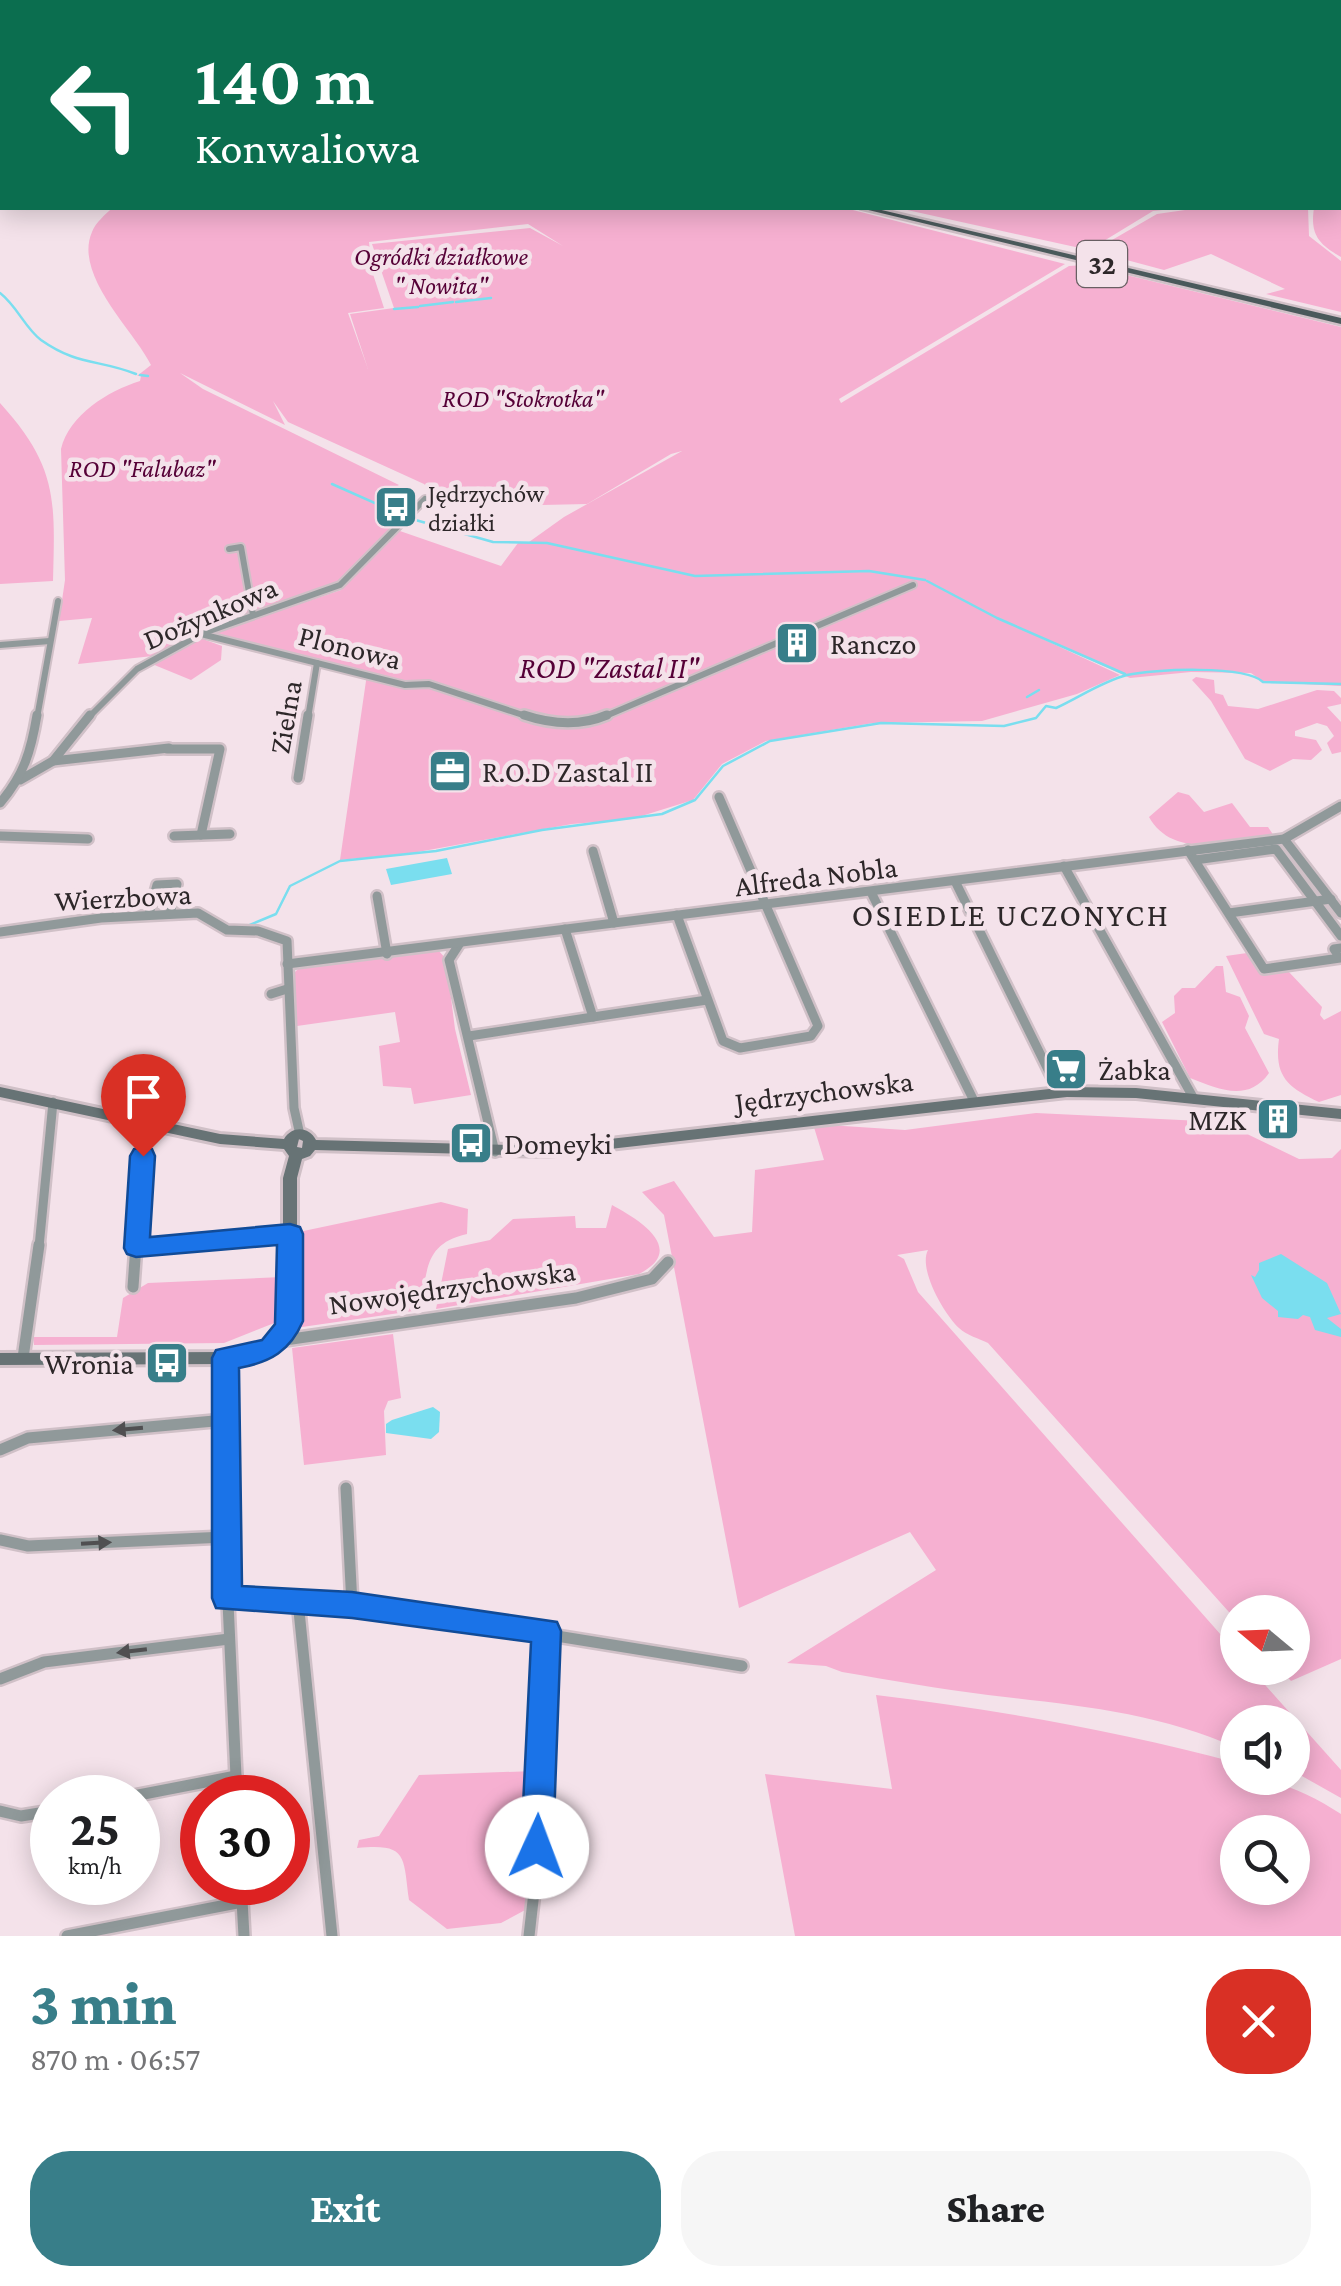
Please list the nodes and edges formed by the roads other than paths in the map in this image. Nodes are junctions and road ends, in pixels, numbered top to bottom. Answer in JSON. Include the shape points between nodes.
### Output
{"nodes":[{"id":1,"x":872,"y":210,"type":"edge"},
{"id":2,"x":1341,"y":322,"type":"edge"},
{"id":3,"x":426,"y":500,"type":"dead end"},
{"id":4,"x":229,"y":549,"type":"dead end"},
{"id":5,"x":912,"y":585,"type":"dead end"},
{"id":6,"x":58,"y":601,"type":"dead end"},
{"id":7,"x":253,"y":615,"type":"junction"},
{"id":8,"x":201,"y":634,"type":"junction"},
{"id":9,"x":50,"y":641,"type":"junction"},
{"id":10,"x":0,"y":645,"type":"edge"},
{"id":11,"x":317,"y":663,"type":"junction"},
{"id":12,"x":181,"y":743,"type":"dead end"},
{"id":13,"x":167,"y":749,"type":"junction"},
{"id":14,"x":53,"y":760,"type":"junction"},
{"id":15,"x":298,"y":778,"type":"dead end"},
{"id":16,"x":20,"y":780,"type":"junction"},
{"id":17,"x":719,"y":797,"type":"dead end"},
{"id":18,"x":0,"y":803,"type":"edge"},
{"id":19,"x":1341,"y":806,"type":"edge"},
{"id":20,"x":230,"y":834,"type":"dead end"},
{"id":21,"x":201,"y":835,"type":"junction"},
{"id":22,"x":0,"y":836,"type":"edge"},
{"id":23,"x":174,"y":836,"type":"dead end"},
{"id":24,"x":88,"y":839,"type":"dead end"},
{"id":25,"x":1284,"y":839,"type":"junction"},
{"id":26,"x":593,"y":850,"type":"dead end"},
{"id":27,"x":1188,"y":850,"type":"junction"},
{"id":28,"x":1195,"y":860,"type":"junction"},
{"id":29,"x":1064,"y":866,"type":"junction"},
{"id":30,"x":955,"y":881,"type":"junction"},
{"id":31,"x":871,"y":892,"type":"junction"},
{"id":32,"x":377,"y":896,"type":"dead end"},
{"id":33,"x":1331,"y":899,"type":"junction"},
{"id":34,"x":1316,"y":901,"type":"junction"},
{"id":35,"x":767,"y":903,"type":"junction"},
{"id":36,"x":1341,"y":913,"type":"edge"},
{"id":37,"x":149,"y":914,"type":"junction"},
{"id":38,"x":170,"y":914,"type":"junction"},
{"id":39,"x":1229,"y":914,"type":"junction"},
{"id":40,"x":678,"y":916,"type":"junction"},
{"id":41,"x":614,"y":923,"type":"junction"},
{"id":42,"x":564,"y":930,"type":"junction"},
{"id":43,"x":0,"y":932,"type":"edge"},
{"id":44,"x":1341,"y":936,"type":"edge"},
{"id":45,"x":460,"y":943,"type":"junction"},
{"id":46,"x":1341,"y":948,"type":"edge"},
{"id":47,"x":386,"y":954,"type":"junction"},
{"id":48,"x":287,"y":964,"type":"junction"},
{"id":49,"x":287,"y":990,"type":"junction"},
{"id":50,"x":271,"y":994,"type":"dead end"},
{"id":51,"x":707,"y":1000,"type":"junction"},
{"id":52,"x":593,"y":1017,"type":"junction"},
{"id":53,"x":469,"y":1036,"type":"junction"},
{"id":54,"x":1067,"y":1076,"type":"dead end"},
{"id":55,"x":1056,"y":1085,"type":"junction"},
{"id":56,"x":0,"y":1092,"type":"edge"},
{"id":57,"x":1194,"y":1099,"type":"junction"},
{"id":58,"x":974,"y":1101,"type":"junction"},
{"id":59,"x":52,"y":1102,"type":"junction"},
{"id":60,"x":1341,"y":1114,"type":"edge"},
{"id":61,"x":145,"y":1122,"type":"junction"},
{"id":62,"x":299,"y":1144,"type":"junction"},
{"id":63,"x":495,"y":1152,"type":"junction"},
{"id":64,"x":290,"y":1234,"type":"junction"},
{"id":65,"x":136,"y":1248,"type":"junction"},
{"id":66,"x":668,"y":1262,"type":"dead end"},
{"id":67,"x":134,"y":1287,"type":"dead end"},
{"id":68,"x":278,"y":1341,"type":"junction"},
{"id":69,"x":0,"y":1358,"type":"edge"},
{"id":70,"x":23,"y":1358,"type":"junction"},
{"id":71,"x":226,"y":1358,"type":"junction"},
{"id":72,"x":225,"y":1420,"type":"junction"},
{"id":73,"x":0,"y":1450,"type":"edge"},
{"id":74,"x":346,"y":1488,"type":"dead end"},
{"id":75,"x":225,"y":1537,"type":"junction"},
{"id":76,"x":0,"y":1540,"type":"edge"},
{"id":77,"x":227,"y":1598,"type":"junction"},
{"id":78,"x":298,"y":1601,"type":"junction"},
{"id":79,"x":352,"y":1605,"type":"junction"},
{"id":80,"x":546,"y":1631,"type":"junction"},
{"id":81,"x":229,"y":1639,"type":"junction"},
{"id":82,"x":742,"y":1666,"type":"dead end"},
{"id":83,"x":0,"y":1678,"type":"edge"},
{"id":84,"x":236,"y":1775,"type":"edge"},
{"id":85,"x":0,"y":1811,"type":"edge"},
{"id":86,"x":30,"y":1815,"type":"edge"},
{"id":87,"x":227,"y":1905,"type":"edge"},
{"id":88,"x":242,"y":1905,"type":"edge"},
{"id":89,"x":67,"y":1936,"type":"edge"},
{"id":90,"x":244,"y":1936,"type":"edge"},
{"id":91,"x":332,"y":1936,"type":"edge"},
{"id":92,"x":529,"y":1936,"type":"edge"}],
"edges":[{"from":1,"to":2,"type":"main road","number":"32"},
{"from":3,"to":7,"type":"street","name":"Dożynkowa","via":[[340,585]]},
{"from":4,"to":7,"type":"street","via":[[241,547]]},
{"from":5,"to":11,"type":"street","name":"Plonowa","via":[[589,722],[541,720],[429,684],[405,685]]},
{"from":6,"to":9,"type":"street"},
{"from":7,"to":8,"type":"street","name":"Dożynkowa"},
{"from":8,"to":11,"type":"street","name":"Plonowa"},
{"from":8,"to":14,"type":"street","name":"Dożynkowa","via":[[128,676]]},
{"from":9,"to":10,"type":"street"},
{"from":9,"to":16,"type":"street"},
{"from":11,"to":15,"type":"street","name":"Zielna"},
{"from":12,"to":13,"type":"street"},
{"from":13,"to":14,"type":"street"},
{"from":13,"to":21,"type":"street","via":[[220,749]]},
{"from":14,"to":16,"type":"street","name":"Dożynkowa"},
{"from":16,"to":18,"type":"street"},
{"from":17,"to":35,"type":"street"},
{"from":19,"to":25,"type":"street","name":"Alfreda Nobla"},
{"from":20,"to":21,"type":"street"},
{"from":21,"to":23,"type":"street"},
{"from":22,"to":24,"type":"street"},
{"from":25,"to":27,"type":"street","name":"Alfreda Nobla"},
{"from":25,"to":33,"type":"street"},
{"from":26,"to":41,"type":"street"},
{"from":27,"to":28,"type":"street"},
{"from":27,"to":29,"type":"street","name":"Alfreda Nobla"},
{"from":28,"to":34,"type":"street","via":[[1276,850]]},
{"from":28,"to":39,"type":"street"},
{"from":29,"to":30,"type":"street","name":"Alfreda Nobla"},
{"from":29,"to":57,"type":"street"},
{"from":30,"to":31,"type":"street","name":"Alfreda Nobla"},
{"from":30,"to":55,"type":"street"},
{"from":31,"to":35,"type":"street","name":"Alfreda Nobla"},
{"from":31,"to":58,"type":"street"},
{"from":32,"to":47,"type":"street"},
{"from":33,"to":34,"type":"street"},
{"from":33,"to":36,"type":"street"},
{"from":34,"to":39,"type":"street"},
{"from":34,"to":44,"type":"street"},
{"from":35,"to":40,"type":"street","name":"Alfreda Nobla"},
{"from":35,"to":51,"type":"street","via":[[818,1026],[811,1036],[740,1048],[723,1041]]},
{"from":37,"to":38,"type":"street","name":"Wierzbowa"},
{"from":37,"to":38,"type":"street","via":[[158,885],[177,884]]},
{"from":37,"to":43,"type":"street","name":"Wierzbowa"},
{"from":38,"to":48,"type":"street","name":"Wierzbowa","via":[[198,914],[228,930],[283,937]]},
{"from":39,"to":46,"type":"street","via":[[1264,969],[1340,958],[1334,949]]},
{"from":40,"to":41,"type":"street","name":"Alfreda Nobla"},
{"from":40,"to":51,"type":"street"},
{"from":41,"to":42,"type":"street","name":"Alfreda Nobla"},
{"from":42,"to":45,"type":"street","name":"Alfreda Nobla"},
{"from":42,"to":52,"type":"street"},
{"from":45,"to":47,"type":"street","name":"Alfreda Nobla"},
{"from":45,"to":53,"type":"street","via":[[449,960]]},
{"from":47,"to":48,"type":"street","name":"Alfreda Nobla"},
{"from":48,"to":49,"type":"street"},
{"from":49,"to":50,"type":"street"},
{"from":49,"to":62,"type":"street"},
{"from":51,"to":52,"type":"street"},
{"from":52,"to":53,"type":"street"},
{"from":53,"to":63,"type":"street"},
{"from":54,"to":55,"type":"street"},
{"from":55,"to":57,"type":"main road","name":"Jędrzychowska"},
{"from":55,"to":58,"type":"main road","name":"Jędrzychowska"},
{"from":56,"to":59,"type":"main road","name":"Jędrzychowska"},
{"from":57,"to":60,"type":"main road","name":"Jędrzychowska"},
{"from":58,"to":63,"type":"main road","name":"Jędrzychowska","via":[[568,1150]]},
{"from":59,"to":61,"type":"main road","name":"Jędrzychowska"},
{"from":59,"to":70,"type":"street"},
{"from":61,"to":62,"type":"main road","name":"Jędrzychowska","via":[[229,1140]]},
{"from":61,"to":65,"type":"street"},
{"from":62,"to":63,"type":"main road","name":"Jędrzychowska"},
{"from":62,"to":64,"type":"main road","via":[[290,1178]]},
{"from":64,"to":65,"type":"street"},
{"from":64,"to":68,"type":"main road","via":[[290,1321]]},
{"from":65,"to":67,"type":"street"},
{"from":66,"to":68,"type":"street","name":"Nowojędrzychowska","via":[[652,1279],[584,1296]]},
{"from":68,"to":71,"type":"main road","name":"Nowojędrzychowska","via":[[255,1354]]},
{"from":69,"to":70,"type":"main road","name":"Nowojędrzychowska"},
{"from":70,"to":71,"type":"main road","name":"Nowojędrzychowska"},
{"from":71,"to":72,"type":"street"},
{"from":72,"to":73,"type":"street","one_way":true,"via":[[28,1438]]},
{"from":72,"to":75,"type":"street"},
{"from":74,"to":79,"type":"street"},
{"from":76,"to":75,"type":"street","one_way":true,"via":[[28,1546]]},
{"from":75,"to":77,"type":"street"},
{"from":77,"to":78,"type":"street"},
{"from":77,"to":81,"type":"street"},
{"from":78,"to":79,"type":"street"},
{"from":78,"to":91,"type":"street"},
{"from":79,"to":80,"type":"street"},
{"from":80,"to":82,"type":"street"},
{"from":80,"to":92,"type":"street"},
{"from":81,"to":83,"type":"street","one_way":true,"via":[[44,1662]]},
{"from":81,"to":84,"type":"street"},
{"from":85,"to":86,"type":"street"},
{"from":87,"to":89,"type":"street"},
{"from":88,"to":90,"type":"street"}]}
